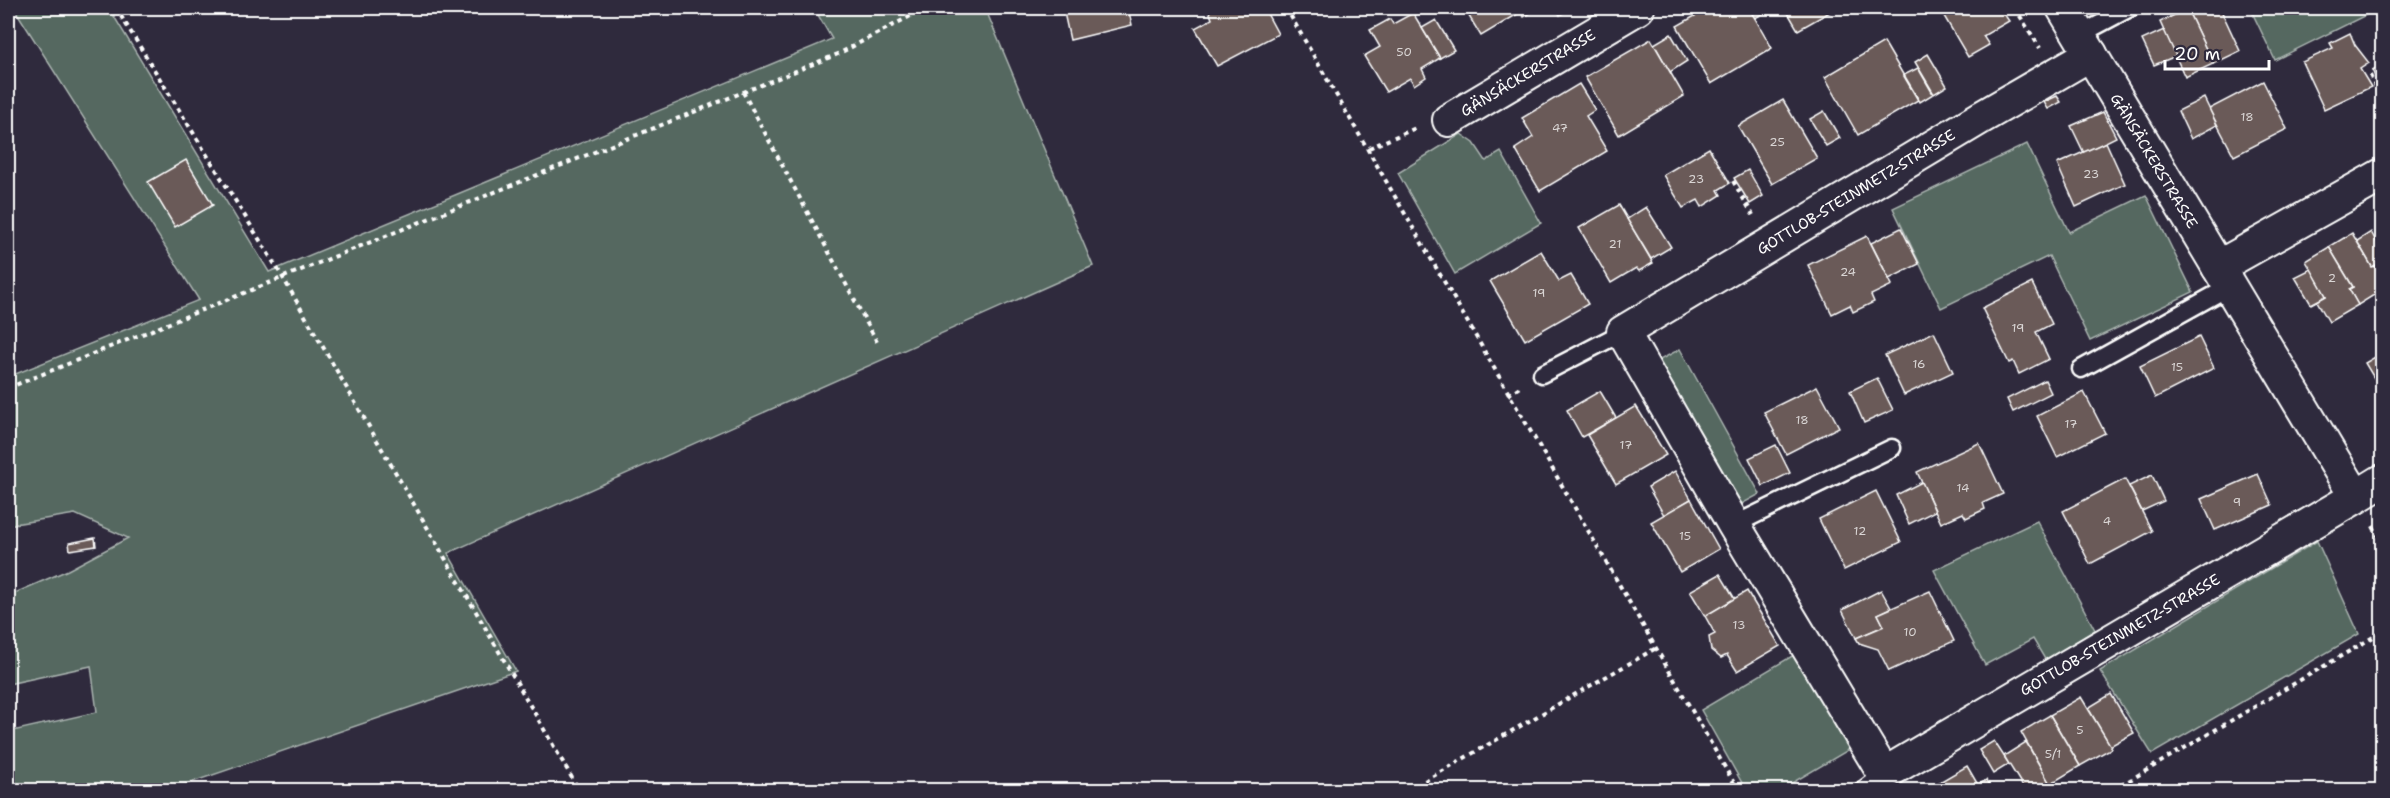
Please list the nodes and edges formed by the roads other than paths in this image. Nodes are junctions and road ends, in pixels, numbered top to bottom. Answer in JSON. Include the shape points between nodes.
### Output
{"nodes":[{"id":1,"x":1638,"y":8,"type":"edge"},
{"id":2,"x":2062,"y":8,"type":"edge"},
{"id":3,"x":2130,"y":8,"type":"edge"},
{"id":4,"x":2085,"y":45,"type":"junction"},
{"id":5,"x":1449,"y":120,"type":"road end"},
{"id":6,"x":2382,"y":175,"type":"edge"},
{"id":7,"x":2223,"y":277,"type":"junction"},
{"id":8,"x":1623,"y":332,"type":"junction"},
{"id":9,"x":2081,"y":369,"type":"dead end"},
{"id":10,"x":1542,"y":374,"type":"dead end"},
{"id":11,"x":1892,"y":448,"type":"dead end"},
{"id":12,"x":2382,"y":481,"type":"edge"},
{"id":13,"x":2356,"y":496,"type":"junction"},
{"id":14,"x":1734,"y":525,"type":"junction"},
{"id":15,"x":1873,"y":782,"type":"edge"}],
"edges":[{"from":1,"to":5,"type":"street","name":"GÄNSÄCKERSTRASSE"},
{"from":2,"to":4,"type":"street","name":"GÄNSÄCKERSTRASSE"},
{"from":3,"to":4,"type":"lane"},
{"from":4,"to":7,"type":"street","name":"GÄNSÄCKERSTRASSE"},
{"from":4,"to":8,"type":"street","name":"GOTTLOB-STEINMETZ-STRASSE","via":[[2055,74]]},
{"from":6,"to":7,"type":"street"},
{"from":7,"to":9,"type":"lane"},
{"from":7,"to":13,"type":"street","name":"GÄNSÄCKERSTRASSE"},
{"from":8,"to":10,"type":"lane","name":"GOTTLOB-STEINMETZ-STRASSE"},
{"from":8,"to":14,"type":"street","name":"GOTTLOB-STEINMETZ-STRASSE"},
{"from":11,"to":14,"type":"lane"},
{"from":12,"to":13,"type":"street"},
{"from":13,"to":15,"type":"street","name":"GOTTLOB-STEINMETZ-STRASSE"},
{"from":14,"to":15,"type":"street","name":"GOTTLOB-STEINMETZ-STRASSE"}]}
